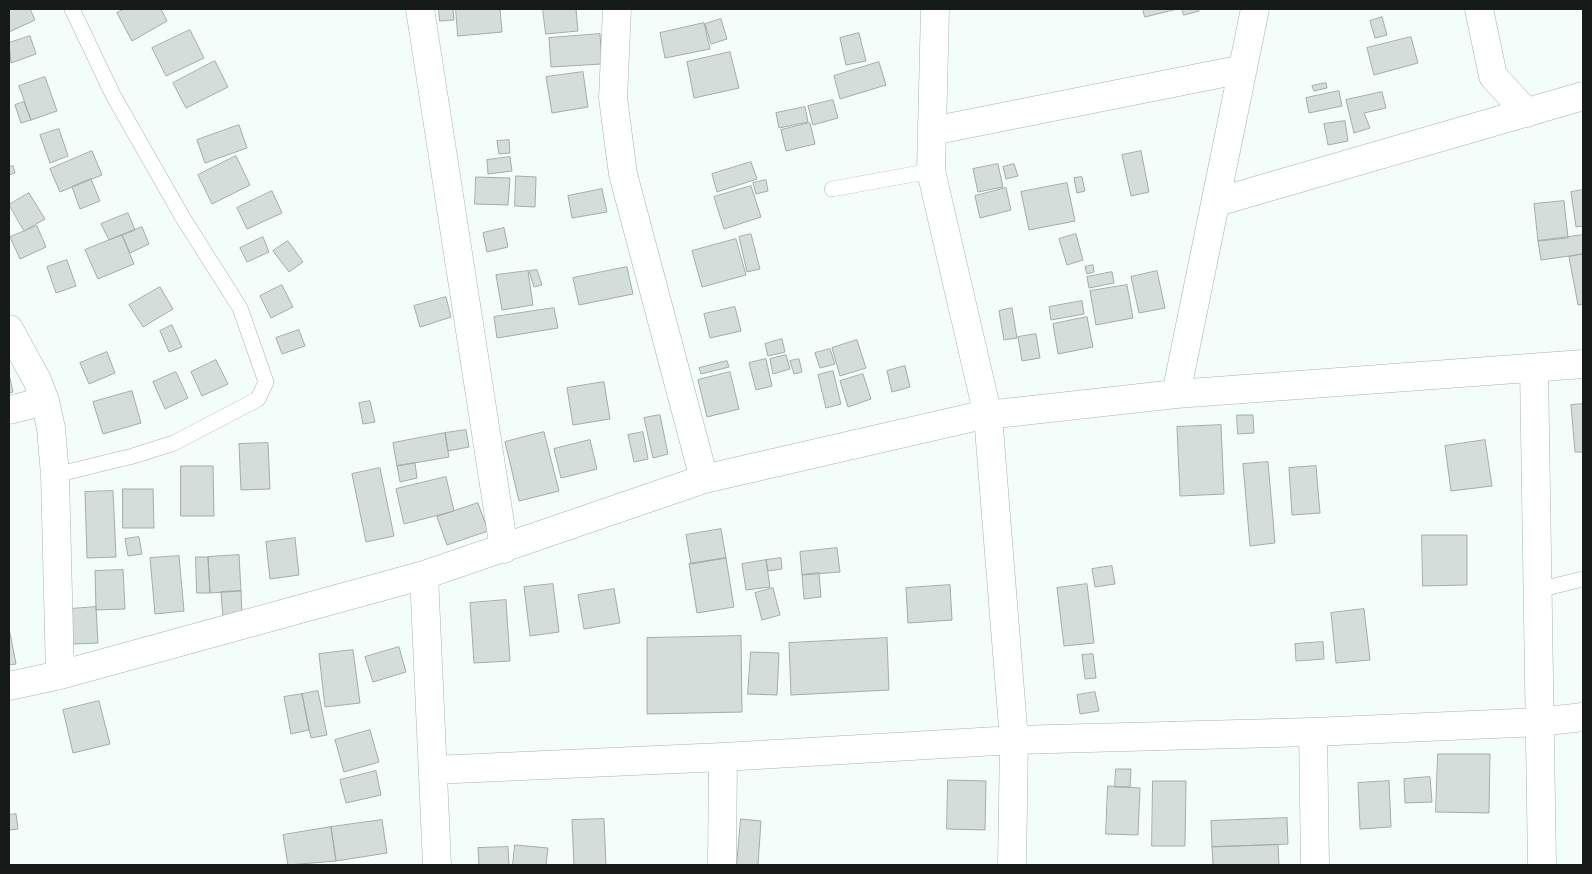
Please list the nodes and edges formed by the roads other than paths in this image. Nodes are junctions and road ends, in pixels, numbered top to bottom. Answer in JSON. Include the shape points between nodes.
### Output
{"nodes":[{"id":1,"x":72,"y":9,"type":"edge"},
{"id":2,"x":420,"y":9,"type":"edge"},
{"id":3,"x":617,"y":9,"type":"edge"},
{"id":4,"x":935,"y":9,"type":"edge"},
{"id":5,"x":1255,"y":9,"type":"edge"},
{"id":6,"x":1479,"y":9,"type":"edge"},
{"id":7,"x":1243,"y":70,"type":"junction"},
{"id":8,"x":1494,"y":76,"type":"junction"},
{"id":9,"x":1583,"y":96,"type":"edge"},
{"id":10,"x":1527,"y":113,"type":"junction"},
{"id":11,"x":1479,"y":126,"type":"junction"},
{"id":12,"x":932,"y":131,"type":"junction"},
{"id":13,"x":931,"y":171,"type":"junction"},
{"id":14,"x":832,"y":189,"type":"dead end"},
{"id":15,"x":1217,"y":202,"type":"junction"},
{"id":16,"x":9,"y":329,"type":"edge"},
{"id":17,"x":1583,"y":364,"type":"edge"},
{"id":18,"x":1534,"y":368,"type":"junction"},
{"id":19,"x":1176,"y":394,"type":"junction"},
{"id":20,"x":45,"y":400,"type":"junction"},
{"id":21,"x":9,"y":410,"type":"edge"},
{"id":22,"x":988,"y":416,"type":"junction"},
{"id":23,"x":55,"y":474,"type":"junction"},
{"id":24,"x":704,"y":479,"type":"junction"},
{"id":25,"x":504,"y":549,"type":"junction"},
{"id":26,"x":424,"y":575,"type":"junction"},
{"id":27,"x":1583,"y":579,"type":"edge"},
{"id":28,"x":1538,"y":590,"type":"junction"},
{"id":29,"x":60,"y":675,"type":"junction"},
{"id":30,"x":9,"y":686,"type":"edge"},
{"id":31,"x":1583,"y":717,"type":"edge"},
{"id":32,"x":1540,"y":722,"type":"junction"},
{"id":33,"x":1313,"y":732,"type":"junction"},
{"id":34,"x":1014,"y":740,"type":"junction"},
{"id":35,"x":722,"y":758,"type":"junction"},
{"id":36,"x":434,"y":770,"type":"junction"},
{"id":37,"x":437,"y":865,"type":"edge"},
{"id":38,"x":722,"y":865,"type":"edge"},
{"id":39,"x":1012,"y":865,"type":"edge"},
{"id":40,"x":1315,"y":865,"type":"edge"},
{"id":41,"x":1542,"y":865,"type":"edge"}],
"edges":[{"from":1,"to":23,"type":"lane","via":[[113,95],[183,218],[240,308],[266,382],[258,399],[174,443]]},
{"from":2,"to":25,"type":"street"},
{"from":3,"to":24,"type":"street","via":[[612,98],[623,174]]},
{"from":4,"to":12,"type":"street"},
{"from":5,"to":7,"type":"street"},
{"from":6,"to":8,"type":"street"},
{"from":7,"to":12,"type":"street"},
{"from":7,"to":15,"type":"street"},
{"from":8,"to":10,"type":"street"},
{"from":8,"to":11,"type":"street","via":[[1490,103]]},
{"from":9,"to":10,"type":"street"},
{"from":10,"to":11,"type":"street"},
{"from":11,"to":15,"type":"street"},
{"from":12,"to":13,"type":"street"},
{"from":13,"to":14,"type":"lane"},
{"from":13,"to":22,"type":"street"},
{"from":15,"to":19,"type":"street"},
{"from":16,"to":20,"type":"street"},
{"from":17,"to":18,"type":"street"},
{"from":18,"to":19,"type":"street"},
{"from":18,"to":28,"type":"street"},
{"from":19,"to":22,"type":"street"},
{"from":20,"to":21,"type":"street"},
{"from":20,"to":23,"type":"street"},
{"from":22,"to":24,"type":"street"},
{"from":22,"to":34,"type":"street"},
{"from":23,"to":29,"type":"street"},
{"from":24,"to":25,"type":"street"},
{"from":25,"to":26,"type":"street"},
{"from":26,"to":29,"type":"street"},
{"from":26,"to":36,"type":"street"},
{"from":27,"to":28,"type":"lane"},
{"from":28,"to":32,"type":"street"},
{"from":29,"to":30,"type":"street"},
{"from":31,"to":32,"type":"street"},
{"from":32,"to":33,"type":"street"},
{"from":32,"to":41,"type":"street"},
{"from":33,"to":34,"type":"street"},
{"from":33,"to":40,"type":"street"},
{"from":34,"to":35,"type":"street"},
{"from":34,"to":39,"type":"street"},
{"from":35,"to":36,"type":"street"},
{"from":35,"to":38,"type":"street"},
{"from":36,"to":37,"type":"street"}]}
